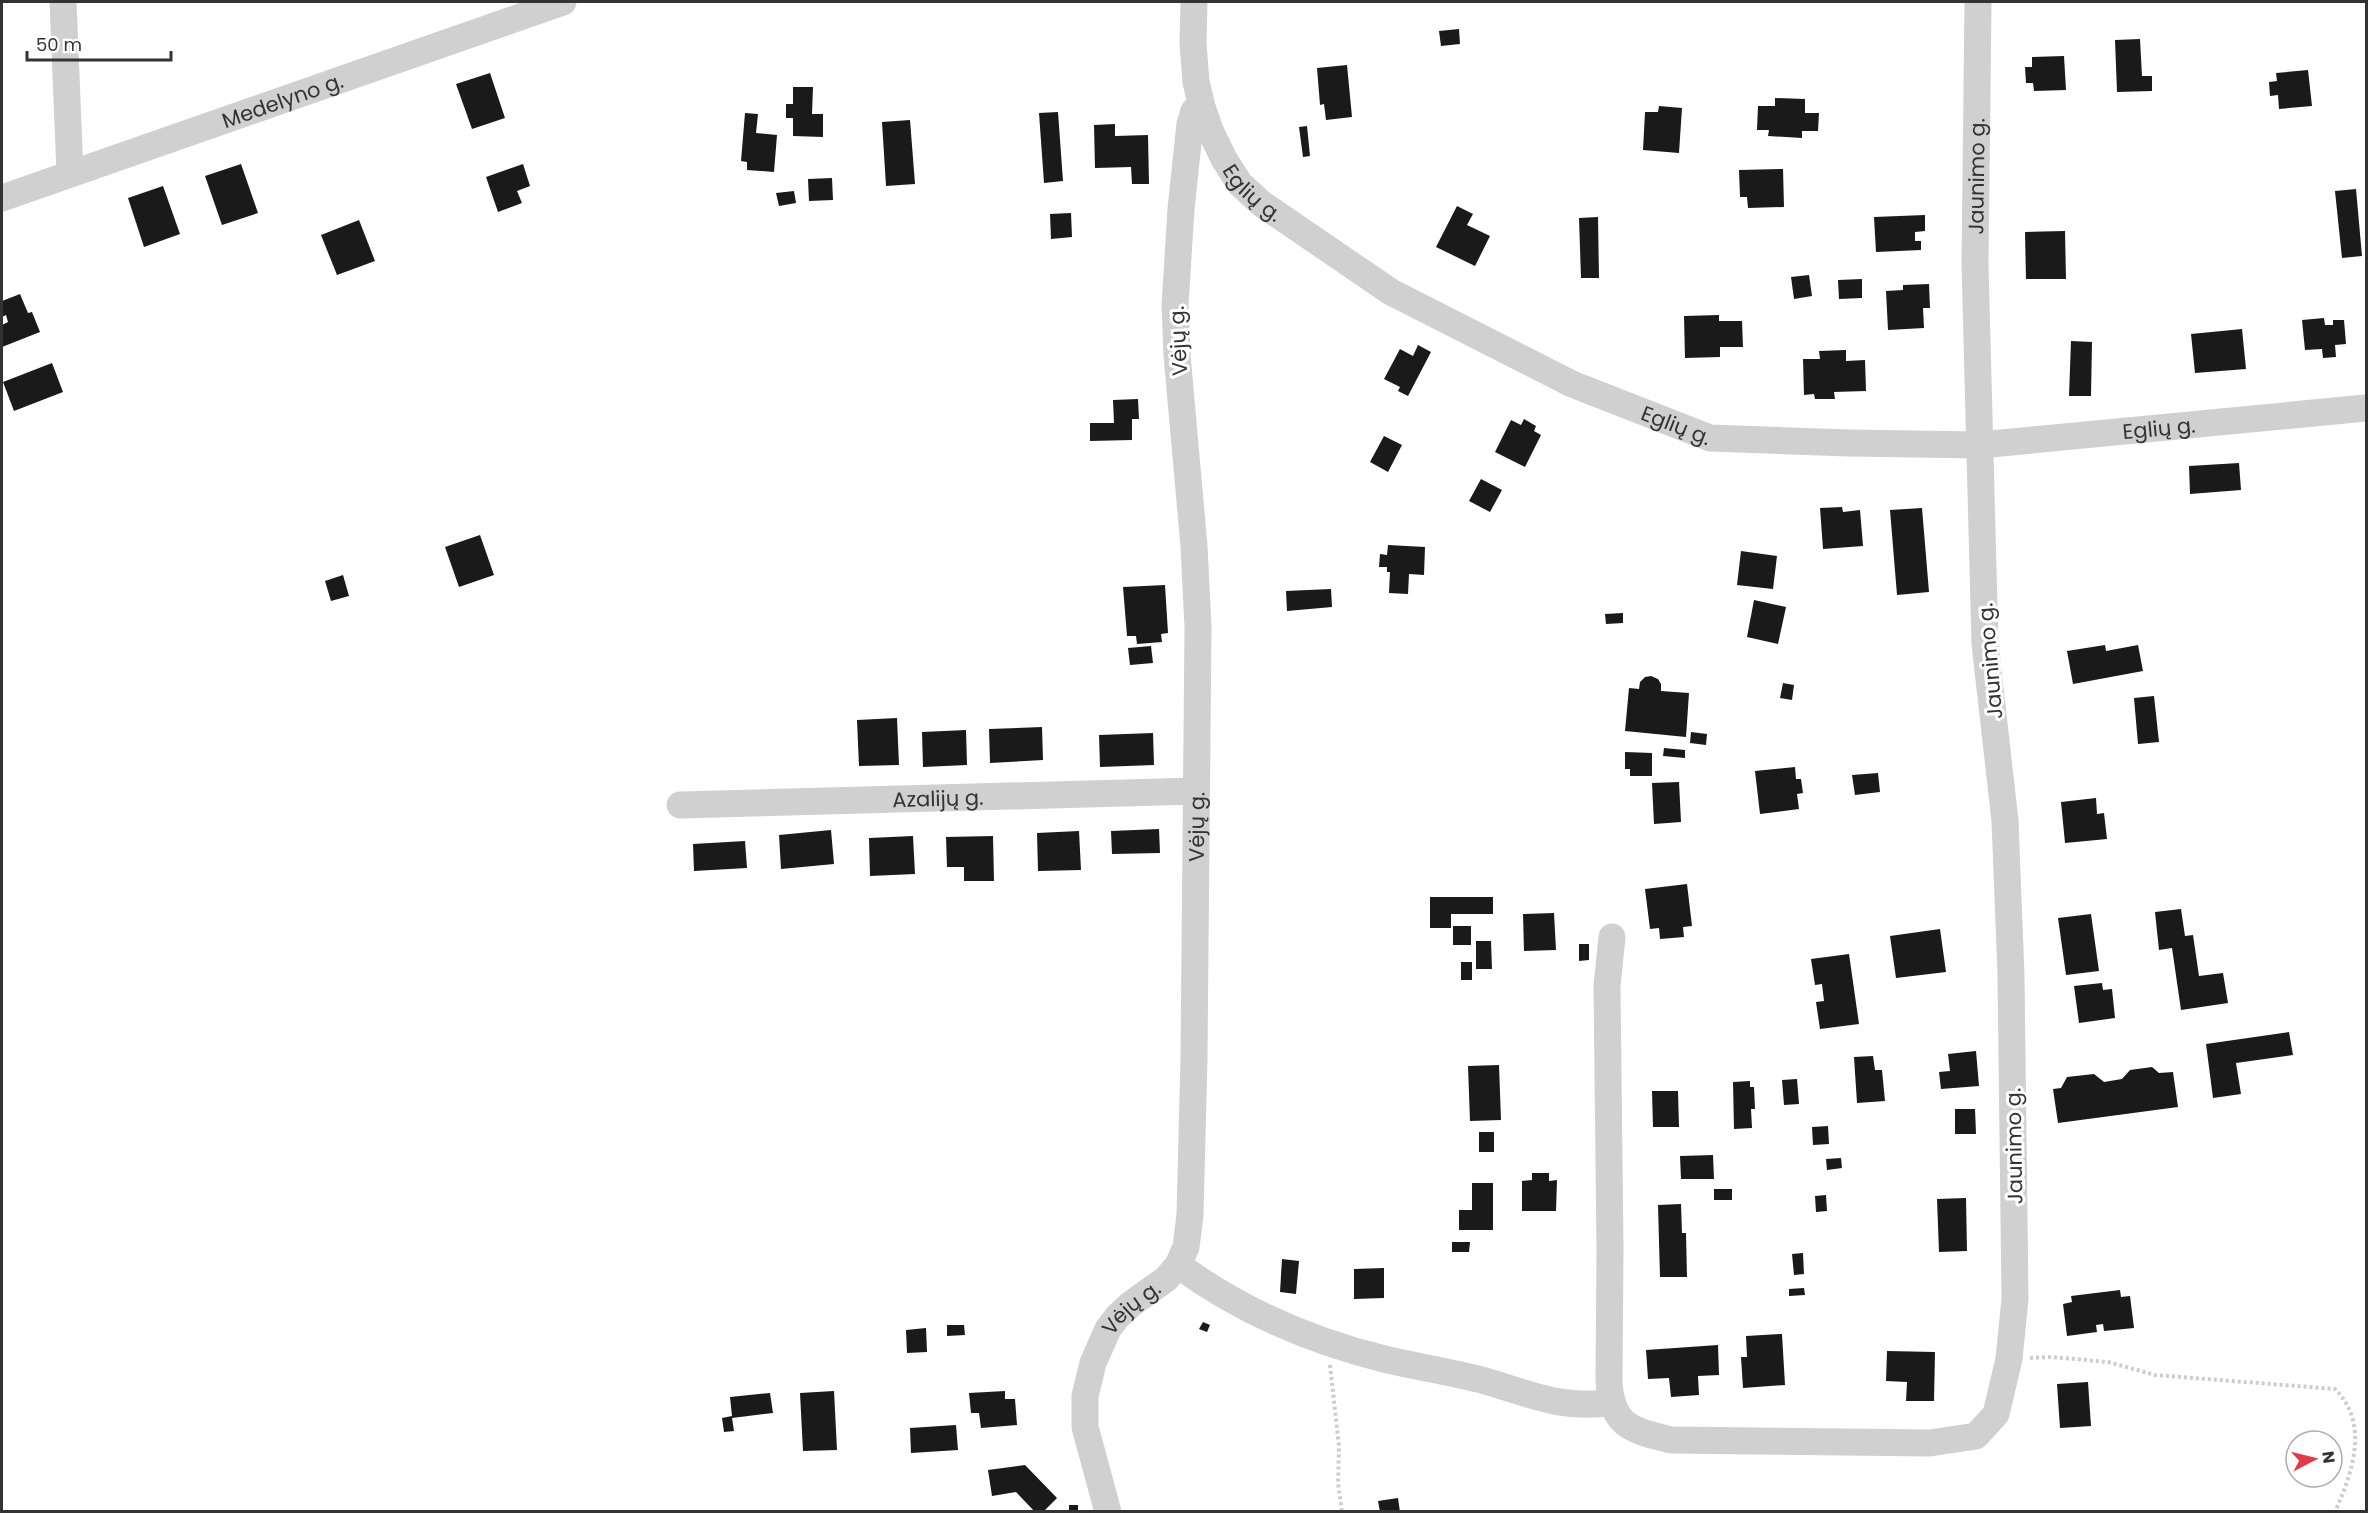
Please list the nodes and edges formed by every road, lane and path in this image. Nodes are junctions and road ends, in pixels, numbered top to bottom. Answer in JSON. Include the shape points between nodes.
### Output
{"nodes":[{"id":1,"x":63,"y":2,"type":"edge"},
{"id":2,"x":563,"y":2,"type":"edge"},
{"id":3,"x":1194,"y":2,"type":"edge"},
{"id":4,"x":1978,"y":2,"type":"edge"},
{"id":5,"x":1202,"y":106,"type":"junction"},
{"id":6,"x":70,"y":173,"type":"junction"},
{"id":7,"x":2,"y":198,"type":"edge"},
{"id":8,"x":2367,"y":408,"type":"edge"},
{"id":9,"x":1980,"y":445,"type":"junction"},
{"id":10,"x":1196,"y":791,"type":"junction"},
{"id":11,"x":680,"y":805,"type":"dead end"},
{"id":12,"x":1612,"y":937,"type":"dead end"},
{"id":13,"x":1178,"y":1265,"type":"junction"},
{"id":14,"x":1328,"y":1344,"type":"junction"},
{"id":15,"x":2009,"y":1359,"type":"junction"},
{"id":16,"x":2351,"y":1398,"type":"dead end"},
{"id":17,"x":1610,"y":1402,"type":"junction"},
{"id":18,"x":2361,"y":1452,"type":"dead end"},
{"id":19,"x":1108,"y":1512,"type":"edge"},
{"id":20,"x":1342,"y":1512,"type":"edge"},
{"id":21,"x":2335,"y":1512,"type":"edge"}],
"edges":[{"from":1,"to":6,"type":"street"},
{"from":2,"to":6,"type":"street","name":"Medelyno g."},
{"from":3,"to":5,"type":"street","name":"Eglių g.","via":[[1193,44]]},
{"from":4,"to":9,"type":"street","name":"Jaunimo g.","via":[[1975,264]]},
{"from":5,"to":9,"type":"street","name":"Eglių g.","via":[[1224,159],[1240,184],[1262,204],[1392,292],[1572,384],[1710,438]]},
{"from":5,"to":10,"type":"street","name":"Vėjų g.","via":[[1194,111],[1190,124],[1175,305],[1198,627]]},
{"from":6,"to":7,"type":"street","name":"Medelyno g."},
{"from":8,"to":9,"type":"street","name":"Eglių g."},
{"from":9,"to":15,"type":"street","name":"Jaunimo g.","via":[[1985,644],[2005,821],[2011,975],[2015,1299]]},
{"from":10,"to":11,"type":"street","name":"Azalijų g."},
{"from":10,"to":13,"type":"street","name":"Vėjų g.","via":[[1190,1215],[1186,1247]]},
{"from":12,"to":17,"type":"street","via":[[1607,986]]},
{"from":13,"to":14,"type":"street","via":[[1275,1323]]},
{"from":13,"to":19,"type":"street","name":"Vėjų g.","via":[[1118,1316],[1093,1363],[1084,1396],[1085,1427]]},
{"from":14,"to":17,"type":"street","via":[[1536,1397],[1587,1406]]},
{"from":14,"to":20,"type":"path"},
{"from":15,"to":16,"type":"path","via":[[2108,1362],[2155,1375],[2335,1389]]},
{"from":15,"to":17,"type":"street","name":"Jaunimo g.","via":[[1996,1414],[1976,1436],[1930,1443],[1671,1440],[1640,1432],[1621,1420]]},
{"from":18,"to":21,"type":"path"}]}
